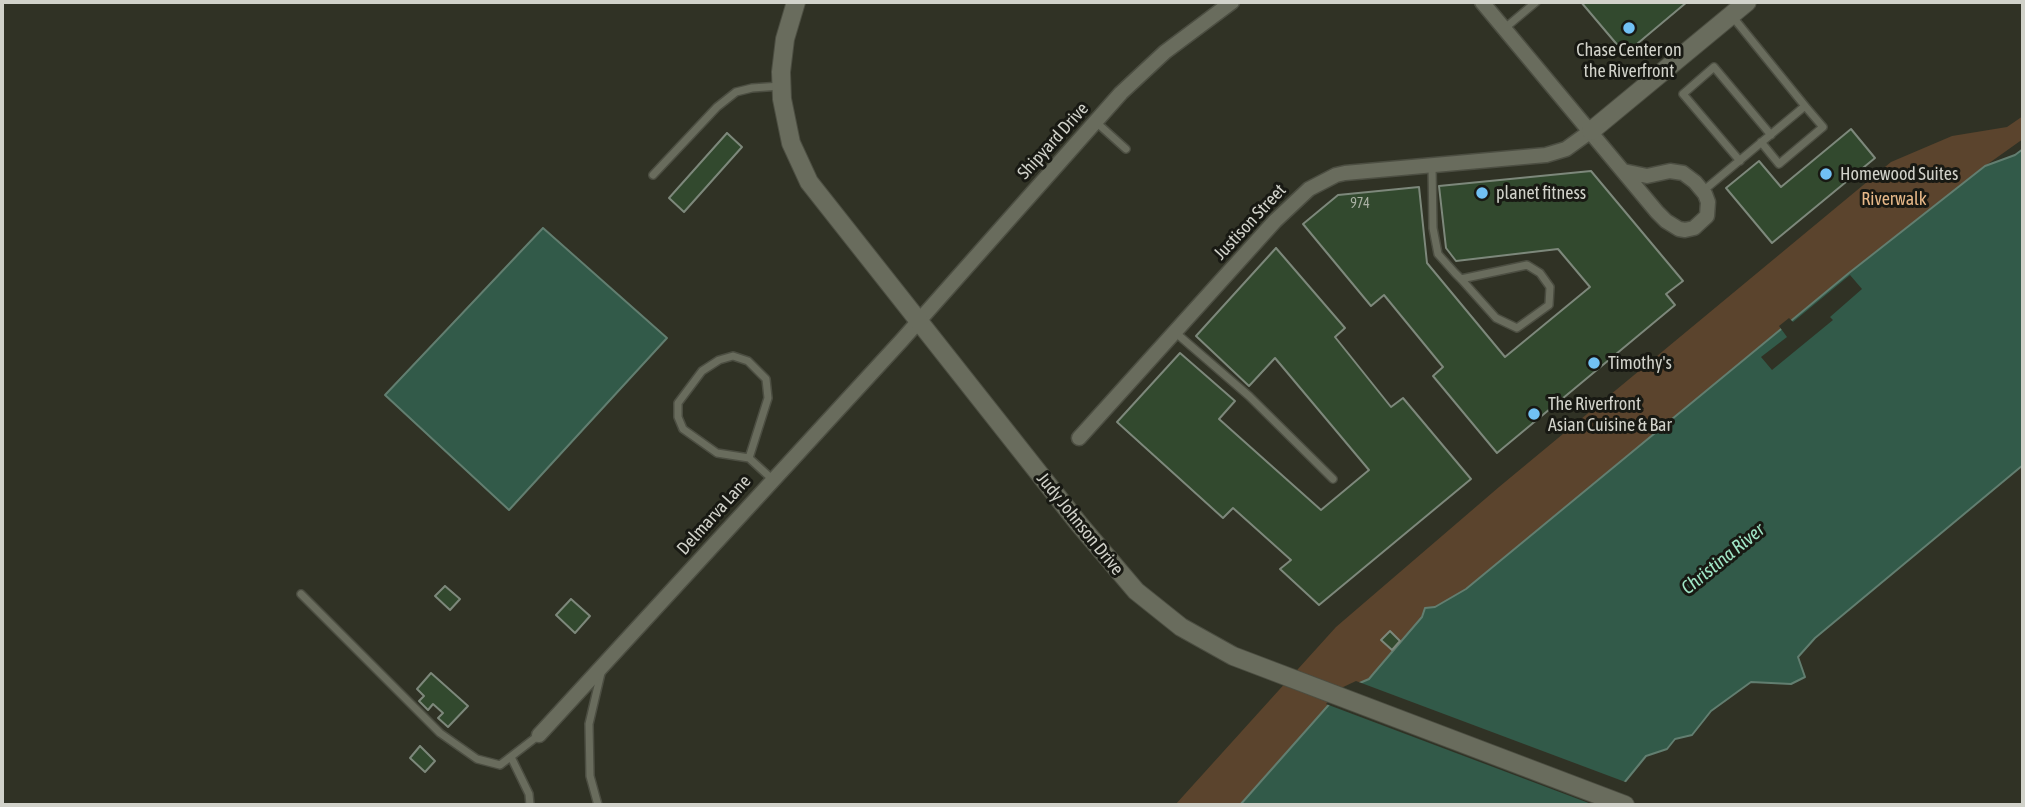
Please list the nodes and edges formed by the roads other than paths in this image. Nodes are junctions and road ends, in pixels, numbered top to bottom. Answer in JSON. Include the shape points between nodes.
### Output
{"nodes":[{"id":1,"x":796,"y":2,"type":"edge"},
{"id":2,"x":1232,"y":2,"type":"edge"},
{"id":3,"x":1482,"y":2,"type":"edge"},
{"id":4,"x":1536,"y":2,"type":"edge"},
{"id":5,"x":1748,"y":2,"type":"edge"},
{"id":6,"x":1731,"y":15,"type":"junction"},
{"id":7,"x":1504,"y":29,"type":"junction"},
{"id":8,"x":781,"y":86,"type":"junction"},
{"id":9,"x":1805,"y":106,"type":"junction"},
{"id":10,"x":1096,"y":121,"type":"junction"},
{"id":11,"x":1591,"y":131,"type":"junction"},
{"id":12,"x":1771,"y":135,"type":"junction"},
{"id":13,"x":1761,"y":142,"type":"junction"},
{"id":14,"x":1126,"y":149,"type":"dead end"},
{"id":15,"x":1740,"y":160,"type":"junction"},
{"id":16,"x":1432,"y":166,"type":"junction"},
{"id":17,"x":1623,"y":171,"type":"junction"},
{"id":18,"x":653,"y":175,"type":"dead end"},
{"id":19,"x":1703,"y":191,"type":"junction"},
{"id":20,"x":1461,"y":279,"type":"junction"},
{"id":21,"x":918,"y":321,"type":"junction"},
{"id":22,"x":1176,"y":333,"type":"junction"},
{"id":23,"x":1079,"y":438,"type":"dead end"},
{"id":24,"x":749,"y":458,"type":"junction"},
{"id":25,"x":1333,"y":479,"type":"dead end"},
{"id":26,"x":772,"y":480,"type":"junction"},
{"id":27,"x":301,"y":594,"type":"dead end"},
{"id":28,"x":602,"y":666,"type":"junction"},
{"id":29,"x":538,"y":735,"type":"joint"},
{"id":30,"x":511,"y":757,"type":"junction"},
{"id":31,"x":530,"y":805,"type":"edge"},
{"id":32,"x":598,"y":805,"type":"edge"},
{"id":33,"x":1625,"y":805,"type":"edge"}],
"edges":[{"from":1,"to":8,"type":"street","name":"Judy Johnson Drive","via":[[785,39]]},
{"from":2,"to":10,"type":"street","name":"Shipyard Drive","via":[[1150,65]]},
{"from":3,"to":7,"type":"street"},
{"from":4,"to":7,"type":"lane"},
{"from":5,"to":6,"type":"street"},
{"from":6,"to":9,"type":"lane"},
{"from":6,"to":11,"type":"street"},
{"from":7,"to":11,"type":"street"},
{"from":8,"to":18,"type":"lane","via":[[736,92]]},
{"from":8,"to":21,"type":"street","name":"Judy Johnson Drive","via":[[791,143],[809,182]]},
{"from":9,"to":12,"type":"lane"},
{"from":9,"to":13,"type":"lane","via":[[1823,127],[1779,164]]},
{"from":10,"to":14,"type":"lane"},
{"from":10,"to":21,"type":"street","name":"Shipyard Drive"},
{"from":11,"to":16,"type":"street","name":"Justison Street","via":[[1566,149],[1546,155]]},
{"from":11,"to":17,"type":"street"},
{"from":12,"to":13,"type":"lane"},
{"from":12,"to":15,"type":"lane","via":[[1714,68],[1683,94]]},
{"from":13,"to":15,"type":"lane"},
{"from":15,"to":19,"type":"lane"},
{"from":16,"to":20,"type":"lane","via":[[1438,254]]},
{"from":16,"to":22,"type":"street","name":"Justison Street","via":[[1336,175],[1309,189]]},
{"from":17,"to":19,"type":"street","via":[[1647,176],[1677,171]]},
{"from":17,"to":19,"type":"street","via":[[1657,212],[1679,229],[1694,228],[1707,215]]},
{"from":20,"to":20,"type":"lane","via":[[1496,318],[1517,328],[1549,305],[1550,287],[1527,265]]},
{"from":21,"to":26,"type":"street","name":"Delmarva Lane"},
{"from":21,"to":33,"type":"street","name":"Judy Johnson Drive","via":[[1071,515],[1136,591],[1171,620],[1204,641],[1279,675]]},
{"from":22,"to":23,"type":"street","name":"Justison Street"},
{"from":22,"to":25,"type":"lane","via":[[1249,396]]},
{"from":24,"to":24,"type":"lane","via":[[768,398],[766,379],[748,361],[733,356],[702,371],[678,403],[678,416],[683,429],[717,453]]},
{"from":24,"to":26,"type":"lane"},
{"from":26,"to":28,"type":"street","name":"Delmarva Lane"},
{"from":27,"to":30,"type":"lane","via":[[440,733],[477,760],[500,765]]},
{"from":28,"to":29,"type":"street","name":"Delmarva Lane"},
{"from":28,"to":32,"type":"lane","via":[[589,724],[590,776]]},
{"from":29,"to":30,"type":"lane"},
{"from":30,"to":31,"type":"lane"}]}
